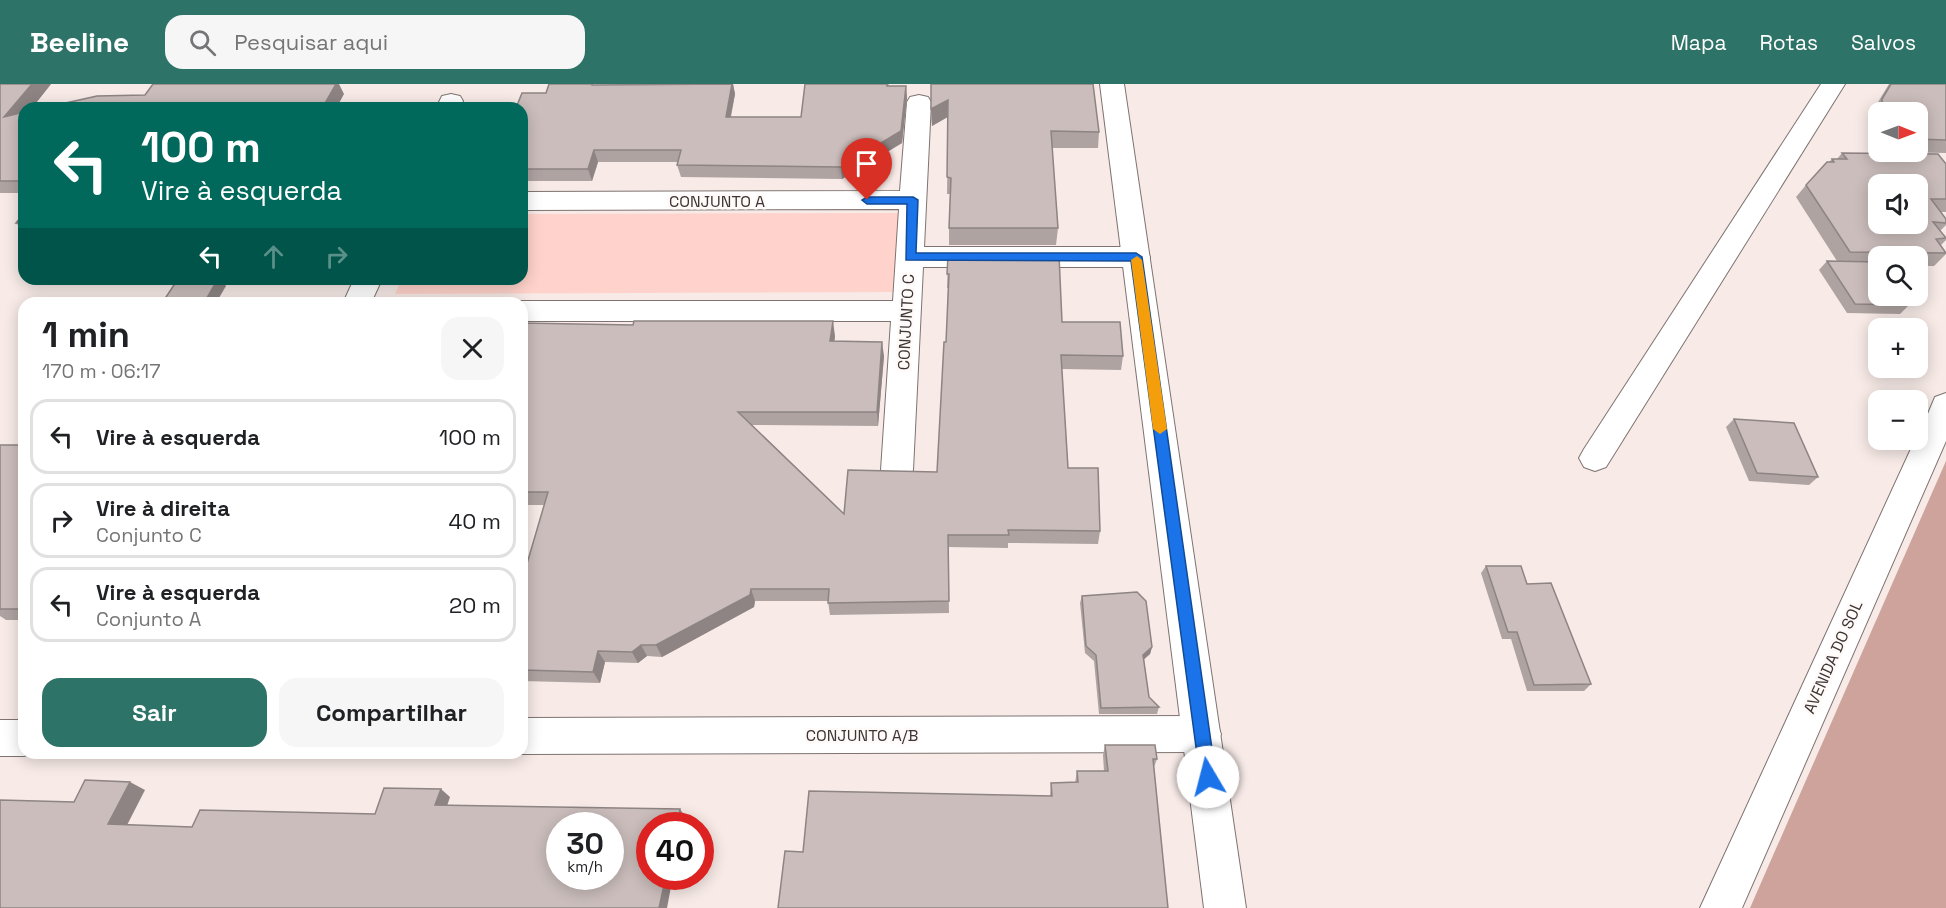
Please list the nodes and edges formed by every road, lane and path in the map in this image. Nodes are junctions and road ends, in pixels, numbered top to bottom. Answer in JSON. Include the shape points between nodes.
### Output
{"nodes":[{"id":1,"x":1112,"y":84,"type":"edge"},
{"id":2,"x":1833,"y":84,"type":"edge"},
{"id":3,"x":919,"y":102,"type":"dead end"},
{"id":4,"x":913,"y":200,"type":"junction"},
{"id":5,"x":528,"y":201,"type":"edge"},
{"id":6,"x":910,"y":257,"type":"junction"},
{"id":7,"x":1136,"y":257,"type":"junction"},
{"id":8,"x":528,"y":311,"type":"edge"},
{"id":9,"x":907,"y":311,"type":"junction"},
{"id":10,"x":1946,"y":405,"type":"edge"},
{"id":11,"x":1594,"y":458,"type":"dead end"},
{"id":12,"x":897,"y":470,"type":"edge"},
{"id":13,"x":1202,"y":734,"type":"junction"},
{"id":14,"x":528,"y":736,"type":"edge"},
{"id":15,"x":0,"y":738,"type":"edge"},
{"id":16,"x":18,"y":738,"type":"edge"},
{"id":17,"x":1225,"y":908,"type":"edge"},
{"id":18,"x":1721,"y":908,"type":"edge"}],
"edges":[{"from":1,"to":7,"type":"street"},
{"from":2,"to":11,"type":"street"},
{"from":3,"to":4,"type":"street","name":"CONJUNTO C"},
{"from":4,"to":5,"type":"street","name":"CONJUNTO A"},
{"from":4,"to":6,"type":"street","name":"CONJUNTO C"},
{"from":6,"to":7,"type":"street"},
{"from":6,"to":9,"type":"street","name":"CONJUNTO C"},
{"from":7,"to":13,"type":"street"},
{"from":8,"to":9,"type":"street"},
{"from":9,"to":12,"type":"street","name":"CONJUNTO C"},
{"from":10,"to":18,"type":"street","name":"AVENIDA DO SOL"},
{"from":13,"to":14,"type":"street","name":"CONJUNTO A/B"},
{"from":13,"to":17,"type":"street"},
{"from":15,"to":16,"type":"street"}]}
